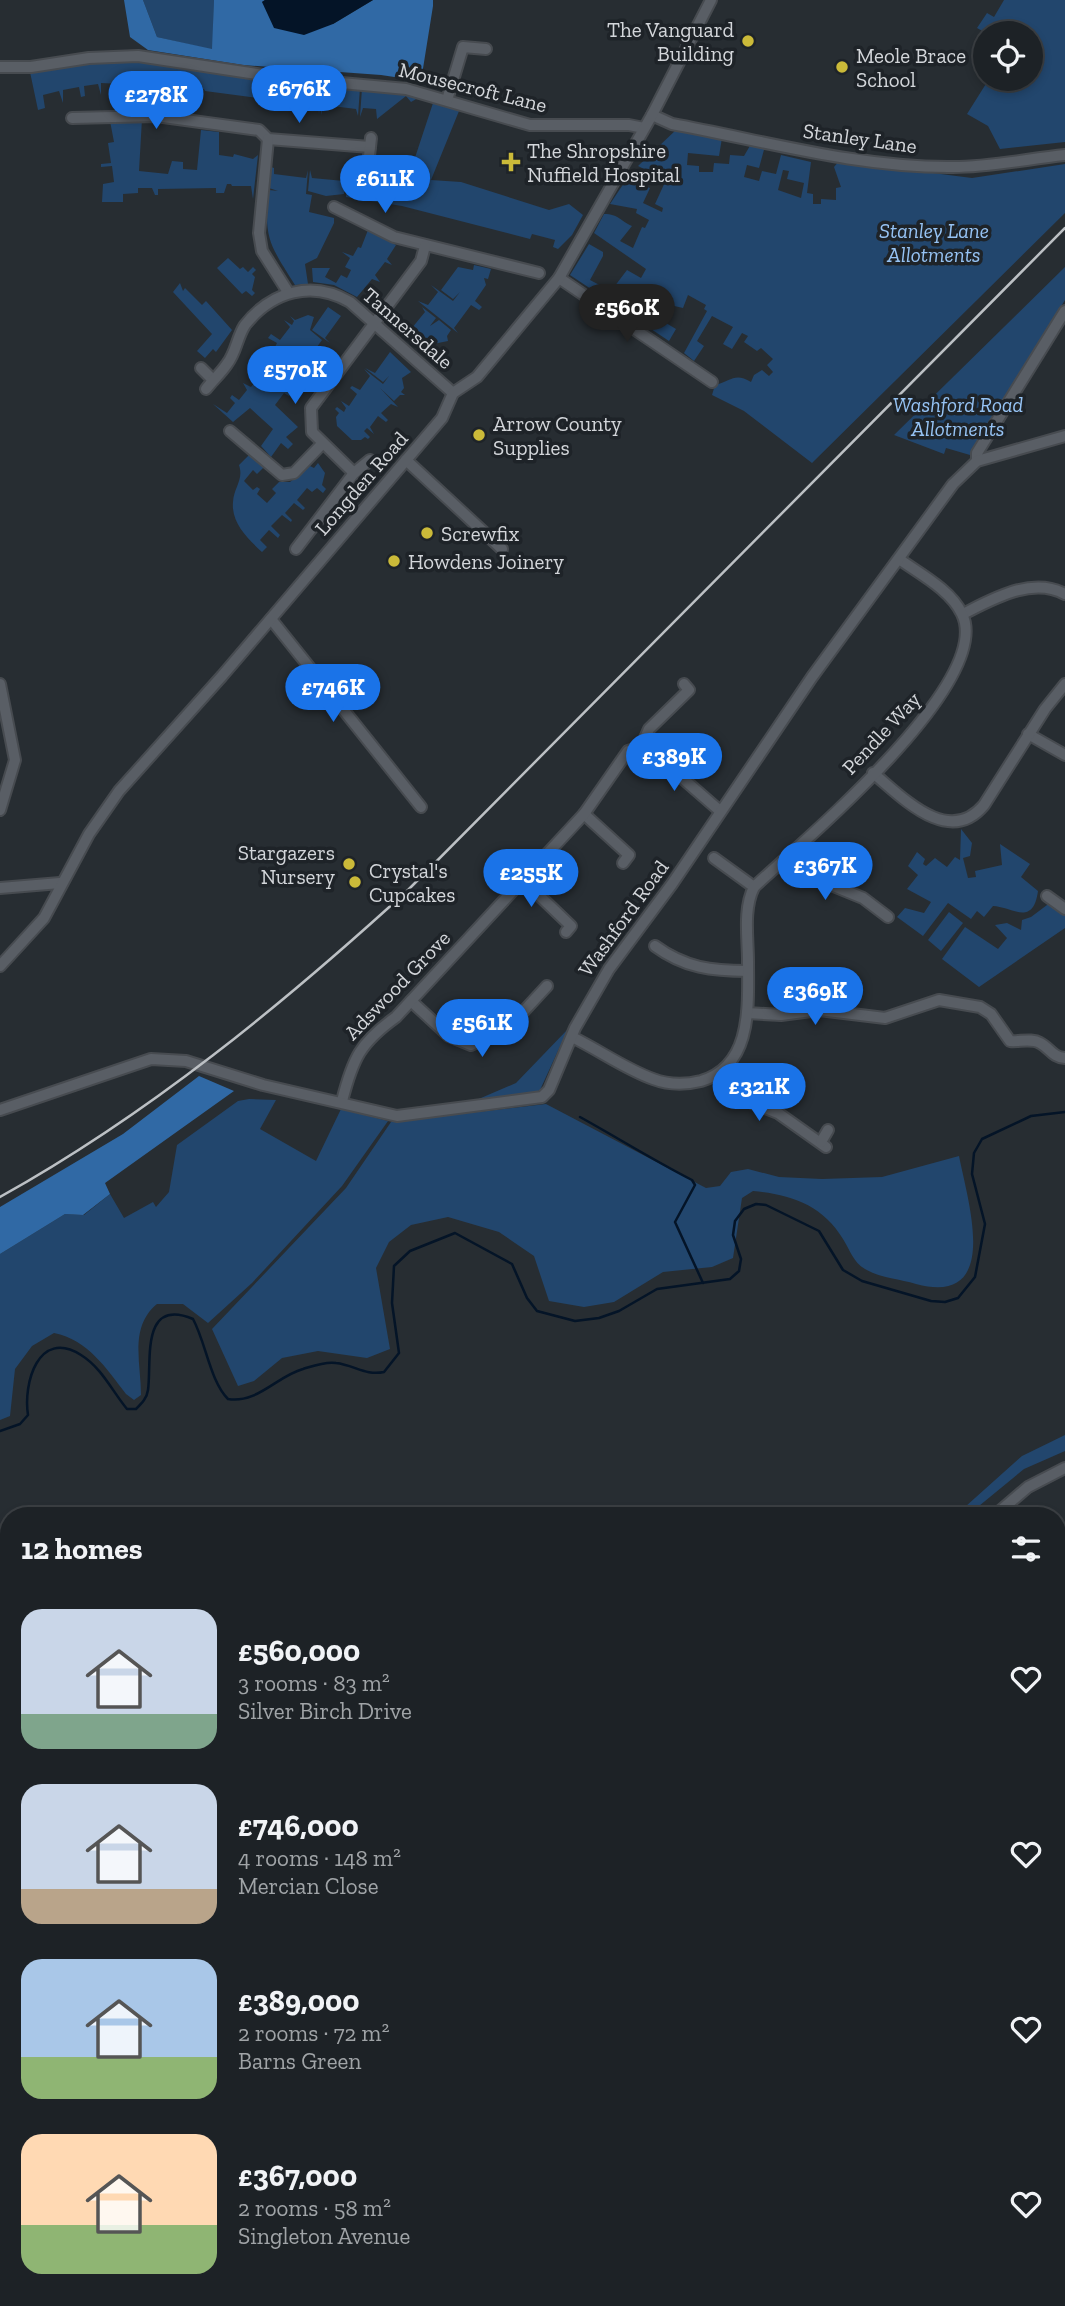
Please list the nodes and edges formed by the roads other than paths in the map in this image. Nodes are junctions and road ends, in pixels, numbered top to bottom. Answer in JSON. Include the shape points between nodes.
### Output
{"nodes":[{"id":1,"x":711,"y":0,"type":"edge"},
{"id":2,"x":486,"y":49,"type":"dead end"},
{"id":3,"x":0,"y":67,"type":"edge"},
{"id":4,"x":447,"y":100,"type":"junction"},
{"id":5,"x":652,"y":115,"type":"junction"},
{"id":6,"x":72,"y":118,"type":"dead end"},
{"id":7,"x":644,"y":128,"type":"junction"},
{"id":8,"x":268,"y":139,"type":"junction"},
{"id":9,"x":370,"y":147,"type":"dead end"},
{"id":10,"x":1065,"y":155,"type":"edge"},
{"id":11,"x":334,"y":207,"type":"dead end"},
{"id":12,"x":425,"y":246,"type":"junction"},
{"id":13,"x":540,"y":273,"type":"dead end"},
{"id":14,"x":559,"y":278,"type":"junction"},
{"id":15,"x":288,"y":292,"type":"junction"},
{"id":16,"x":1065,"y":311,"type":"edge"},
{"id":17,"x":374,"y":322,"type":"junction"},
{"id":18,"x":201,"y":369,"type":"dead end"},
{"id":19,"x":712,"y":382,"type":"dead end"},
{"id":20,"x":453,"y":393,"type":"junction"},
{"id":21,"x":230,"y":431,"type":"dead end"},
{"id":22,"x":1065,"y":436,"type":"edge"},
{"id":23,"x":322,"y":444,"type":"junction"},
{"id":24,"x":370,"y":460,"type":"dead end"},
{"id":25,"x":406,"y":460,"type":"junction"},
{"id":26,"x":977,"y":461,"type":"junction"},
{"id":27,"x":354,"y":473,"type":"junction"},
{"id":28,"x":502,"y":548,"type":"dead end"},
{"id":29,"x":296,"y":549,"type":"dead end"},
{"id":30,"x":899,"y":559,"type":"junction"},
{"id":31,"x":1065,"y":594,"type":"edge"},
{"id":32,"x":963,"y":614,"type":"junction"},
{"id":33,"x":271,"y":619,"type":"junction"},
{"id":34,"x":0,"y":684,"type":"edge"},
{"id":35,"x":1065,"y":684,"type":"edge"},
{"id":36,"x":690,"y":690,"type":"dead end"},
{"id":37,"x":1028,"y":734,"type":"junction"},
{"id":38,"x":641,"y":747,"type":"junction"},
{"id":39,"x":1065,"y":755,"type":"edge"},
{"id":40,"x":873,"y":773,"type":"junction"},
{"id":41,"x":421,"y":807,"type":"dead end"},
{"id":42,"x":0,"y":810,"type":"edge"},
{"id":43,"x":720,"y":811,"type":"junction"},
{"id":44,"x":584,"y":814,"type":"junction"},
{"id":45,"x":629,"y":855,"type":"dead end"},
{"id":46,"x":788,"y":855,"type":"junction"},
{"id":47,"x":719,"y":865,"type":"dead end"},
{"id":48,"x":523,"y":880,"type":"junction"},
{"id":49,"x":60,"y":883,"type":"junction"},
{"id":50,"x":754,"y":887,"type":"junction"},
{"id":51,"x":0,"y":888,"type":"edge"},
{"id":52,"x":1047,"y":896,"type":"dead end"},
{"id":53,"x":1065,"y":909,"type":"edge"},
{"id":54,"x":888,"y":918,"type":"dead end"},
{"id":55,"x":572,"y":926,"type":"dead end"},
{"id":56,"x":655,"y":946,"type":"dead end"},
{"id":57,"x":0,"y":967,"type":"edge"},
{"id":58,"x":748,"y":971,"type":"junction"},
{"id":59,"x":545,"y":992,"type":"dead end"},
{"id":60,"x":411,"y":1001,"type":"junction"},
{"id":61,"x":747,"y":1013,"type":"junction"},
{"id":62,"x":572,"y":1037,"type":"junction"},
{"id":63,"x":1065,"y":1058,"type":"edge"},
{"id":64,"x":721,"y":1072,"type":"junction"},
{"id":65,"x":342,"y":1101,"type":"junction"},
{"id":66,"x":0,"y":1110,"type":"edge"},
{"id":67,"x":828,"y":1130,"type":"dead end"},
{"id":68,"x":1065,"y":1468,"type":"edge"},
{"id":69,"x":1005,"y":1507,"type":"edge"}],
"edges":[{"from":1,"to":5,"type":"street","name":"Longden Road"},
{"from":2,"to":4,"type":"street","via":[[460,43]]},
{"from":3,"to":4,"type":"street","name":"Mousecroft Lane","via":[[138,56],[276,77],[406,89]]},
{"from":4,"to":7,"type":"street","name":"Mousecroft Lane","via":[[530,125]]},
{"from":5,"to":7,"type":"street","name":"Longden Road"},
{"from":5,"to":10,"type":"street","name":"Stanley Lane","via":[[672,124],[873,163],[952,167]]},
{"from":6,"to":8,"type":"street","via":[[259,130]]},
{"from":7,"to":14,"type":"street","name":"Longden Road"},
{"from":8,"to":9,"type":"street"},
{"from":8,"to":15,"type":"street","via":[[258,233],[262,251]]},
{"from":11,"to":12,"type":"street","via":[[394,237]]},
{"from":12,"to":13,"type":"street"},
{"from":12,"to":17,"type":"street","via":[[421,261]]},
{"from":14,"to":19,"type":"street"},
{"from":14,"to":20,"type":"street","name":"Longden Road","via":[[477,377]]},
{"from":15,"to":17,"type":"street","name":"Tannersdale","via":[[338,295]]},
{"from":15,"to":18,"type":"street","via":[[263,307],[244,327],[233,355],[210,384]]},
{"from":16,"to":26,"type":"street","name":"Washford Road","via":[[977,453]]},
{"from":17,"to":20,"type":"street","name":"Tannersdale"},
{"from":17,"to":23,"type":"street","via":[[311,408],[312,432]]},
{"from":20,"to":25,"type":"street","name":"Longden Road","via":[[442,418]]},
{"from":21,"to":23,"type":"street","via":[[282,475],[294,473]]},
{"from":22,"to":26,"type":"street"},
{"from":23,"to":27,"type":"street"},
{"from":24,"to":27,"type":"street"},
{"from":25,"to":28,"type":"street"},
{"from":25,"to":33,"type":"street","name":"Longden Road"},
{"from":26,"to":30,"type":"street","name":"Washford Road","via":[[953,484]]},
{"from":27,"to":29,"type":"street"},
{"from":30,"to":32,"type":"street","via":[[954,600]]},
{"from":30,"to":43,"type":"street","name":"Washford Road"},
{"from":31,"to":32,"type":"street","via":[[1049,587],[1023,589]]},
{"from":32,"to":40,"type":"street","name":"Pendle Way","via":[[961,662],[913,734]]},
{"from":33,"to":41,"type":"street"},
{"from":33,"to":49,"type":"street","name":"Longden Road","via":[[119,791]]},
{"from":34,"to":42,"type":"street","via":[[15,760]]},
{"from":35,"to":37,"type":"street"},
{"from":36,"to":38,"type":"street","name":"Adswood Grove","via":[[649,729]]},
{"from":37,"to":39,"type":"street"},
{"from":37,"to":40,"type":"street","via":[[984,805],[965,822],[939,820]]},
{"from":38,"to":43,"type":"street"},
{"from":38,"to":44,"type":"street","name":"Adswood Grove","via":[[628,751]]},
{"from":40,"to":46,"type":"street","name":"Pendle Way"},
{"from":43,"to":62,"type":"street","name":"Washford Road","via":[[673,884],[609,969]]},
{"from":44,"to":45,"type":"street"},
{"from":44,"to":48,"type":"street","name":"Adswood Grove"},
{"from":46,"to":50,"type":"street","name":"Pendle Way"},
{"from":46,"to":54,"type":"street","via":[[814,878],[863,898],[871,912]]},
{"from":47,"to":50,"type":"street"},
{"from":48,"to":55,"type":"street"},
{"from":48,"to":60,"type":"street","name":"Adswood Grove"},
{"from":49,"to":51,"type":"street"},
{"from":49,"to":57,"type":"street","name":"Longden Road","via":[[44,918]]},
{"from":50,"to":58,"type":"street","via":[[748,906]]},
{"from":52,"to":53,"type":"street"},
{"from":56,"to":58,"type":"street","via":[[668,960],[697,968]]},
{"from":58,"to":61,"type":"street"},
{"from":59,"to":60,"type":"street","via":[[511,1025],[471,1045],[449,1036]]},
{"from":60,"to":65,"type":"street","name":"Adswood Grove","via":[[359,1050]]},
{"from":61,"to":63,"type":"street","via":[[818,1010],[885,1018],[939,1000],[980,1007],[991,1014],[1010,1041],[1042,1043],[1057,1057]]},
{"from":61,"to":64,"type":"street","via":[[744,1037]]},
{"from":62,"to":64,"type":"street","via":[[670,1084],[688,1084]]},
{"from":62,"to":65,"type":"street","name":"Washford Road","via":[[549,1090],[533,1099],[397,1116]]},
{"from":64,"to":67,"type":"street","via":[[742,1099],[778,1113],[823,1144]]},
{"from":65,"to":66,"type":"street","name":"Washford Road","via":[[186,1061],[151,1059]]},
{"from":68,"to":69,"type":"street","via":[[1028,1487]]}]}
